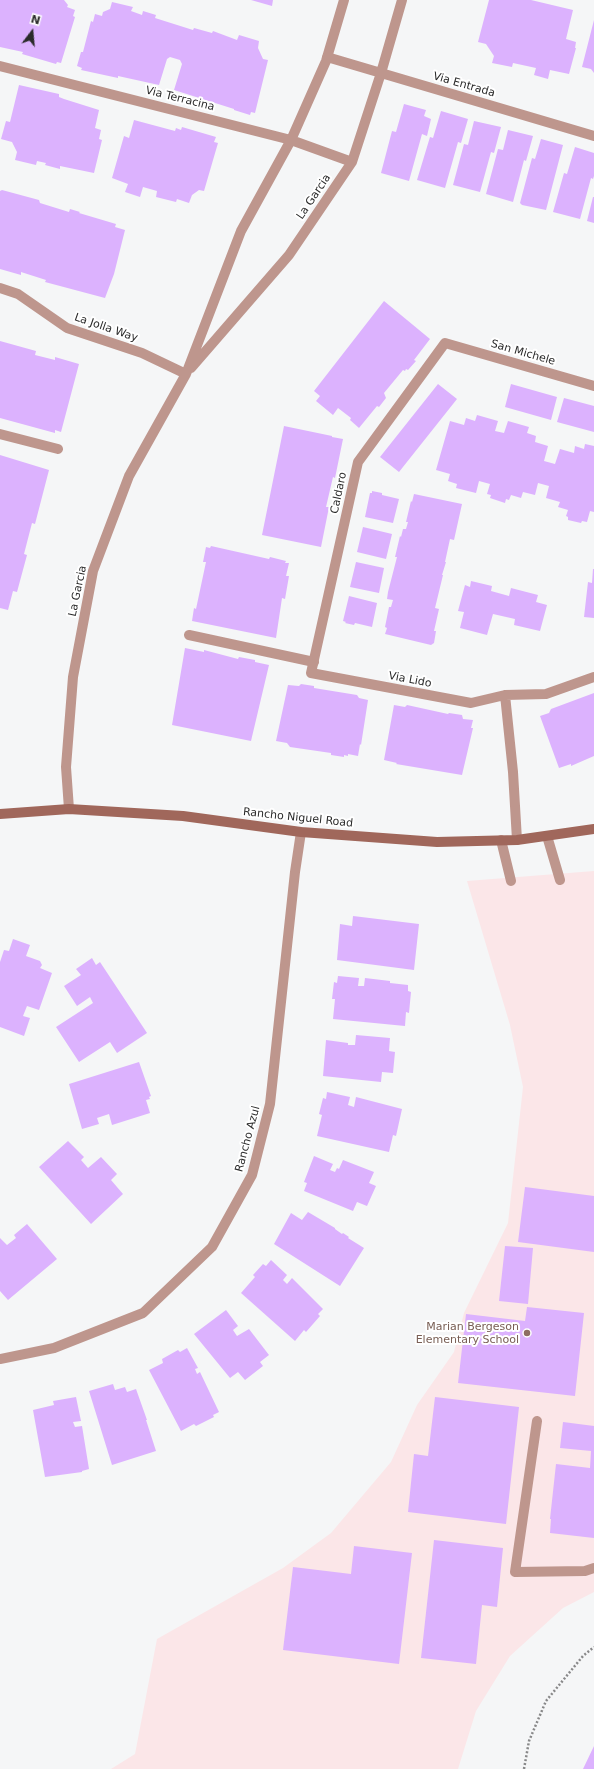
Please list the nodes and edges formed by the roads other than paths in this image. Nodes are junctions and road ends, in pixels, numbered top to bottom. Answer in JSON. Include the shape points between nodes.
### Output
{"nodes":[{"id":1,"x":344,"y":0,"type":"edge"},
{"id":2,"x":402,"y":0,"type":"edge"},
{"id":3,"x":327,"y":57,"type":"junction"},
{"id":4,"x":0,"y":66,"type":"edge"},
{"id":5,"x":381,"y":73,"type":"junction"},
{"id":6,"x":594,"y":136,"type":"edge"},
{"id":7,"x":291,"y":140,"type":"junction"},
{"id":8,"x":352,"y":162,"type":"junction"},
{"id":9,"x":0,"y":288,"type":"edge"},
{"id":10,"x":445,"y":343,"type":"joint"},
{"id":11,"x":186,"y":374,"type":"junction"},
{"id":12,"x":594,"y":386,"type":"edge"},
{"id":13,"x":0,"y":434,"type":"edge"},
{"id":14,"x":58,"y":449,"type":"dead end"},
{"id":15,"x":189,"y":635,"type":"dead end"},
{"id":16,"x":314,"y":662,"type":"junction"},
{"id":17,"x":311,"y":673,"type":"joint"},
{"id":18,"x":594,"y":677,"type":"edge"},
{"id":19,"x":505,"y":695,"type":"junction"},
{"id":20,"x":69,"y":809,"type":"junction"},
{"id":21,"x":0,"y":814,"type":"edge"},
{"id":22,"x":594,"y":830,"type":"edge"},
{"id":23,"x":301,"y":832,"type":"junction"},
{"id":24,"x":547,"y":836,"type":"junction"},
{"id":25,"x":502,"y":840,"type":"junction"},
{"id":26,"x":517,"y":840,"type":"junction"},
{"id":27,"x":560,"y":880,"type":"dead end"},
{"id":28,"x":511,"y":881,"type":"dead end"},
{"id":29,"x":0,"y":1359,"type":"edge"},
{"id":30,"x":537,"y":1420,"type":"dead end"},
{"id":31,"x":594,"y":1568,"type":"edge"}],
"edges":[{"from":1,"to":3,"type":"street","name":"La Garcia"},
{"from":2,"to":5,"type":"street","name":"La Garcia"},
{"from":3,"to":5,"type":"street","name":"Via Entrada"},
{"from":3,"to":7,"type":"street","name":"La Garcia"},
{"from":4,"to":7,"type":"street","name":"Via Terracina"},
{"from":5,"to":6,"type":"street","name":"Via Entrada"},
{"from":5,"to":8,"type":"street","name":"La Garcia"},
{"from":7,"to":8,"type":"street","name":"Via Terracina"},
{"from":7,"to":11,"type":"street","name":"La Garcia","via":[[241,231]]},
{"from":8,"to":11,"type":"street","name":"La Garcia","via":[[289,255]]},
{"from":9,"to":11,"type":"street","name":"La Jolla Way","via":[[18,294],[67,328],[142,353]]},
{"from":10,"to":12,"type":"street","name":"San Michele"},
{"from":10,"to":16,"type":"street","name":"Caldaro","via":[[358,462]]},
{"from":11,"to":20,"type":"street","name":"La Garcia","via":[[129,476],[93,571],[73,677],[66,767]]},
{"from":13,"to":14,"type":"street"},
{"from":15,"to":16,"type":"street"},
{"from":16,"to":17,"type":"street","name":"Caldaro"},
{"from":17,"to":19,"type":"street","name":"Via Lido","via":[[470,703]]},
{"from":18,"to":19,"type":"street","name":"Via Lido","via":[[546,694]]},
{"from":19,"to":26,"type":"street"},
{"from":20,"to":21,"type":"street","name":"Rancho Niguel Road"},
{"from":20,"to":23,"type":"street","name":"Rancho Niguel Road","via":[[183,816]]},
{"from":22,"to":24,"type":"street","name":"Rancho Niguel Road"},
{"from":23,"to":25,"type":"street","name":"Rancho Niguel Road","via":[[437,842]]},
{"from":23,"to":29,"type":"street","name":"Rancho Azul","via":[[270,1104],[252,1175],[212,1247],[143,1313],[54,1348]]},
{"from":24,"to":26,"type":"street","name":"Rancho Niguel Road"},
{"from":24,"to":27,"type":"street"},
{"from":25,"to":26,"type":"street","name":"Rancho Niguel Road"},
{"from":25,"to":28,"type":"street"},
{"from":30,"to":31,"type":"street","via":[[516,1572],[584,1571]]}]}
